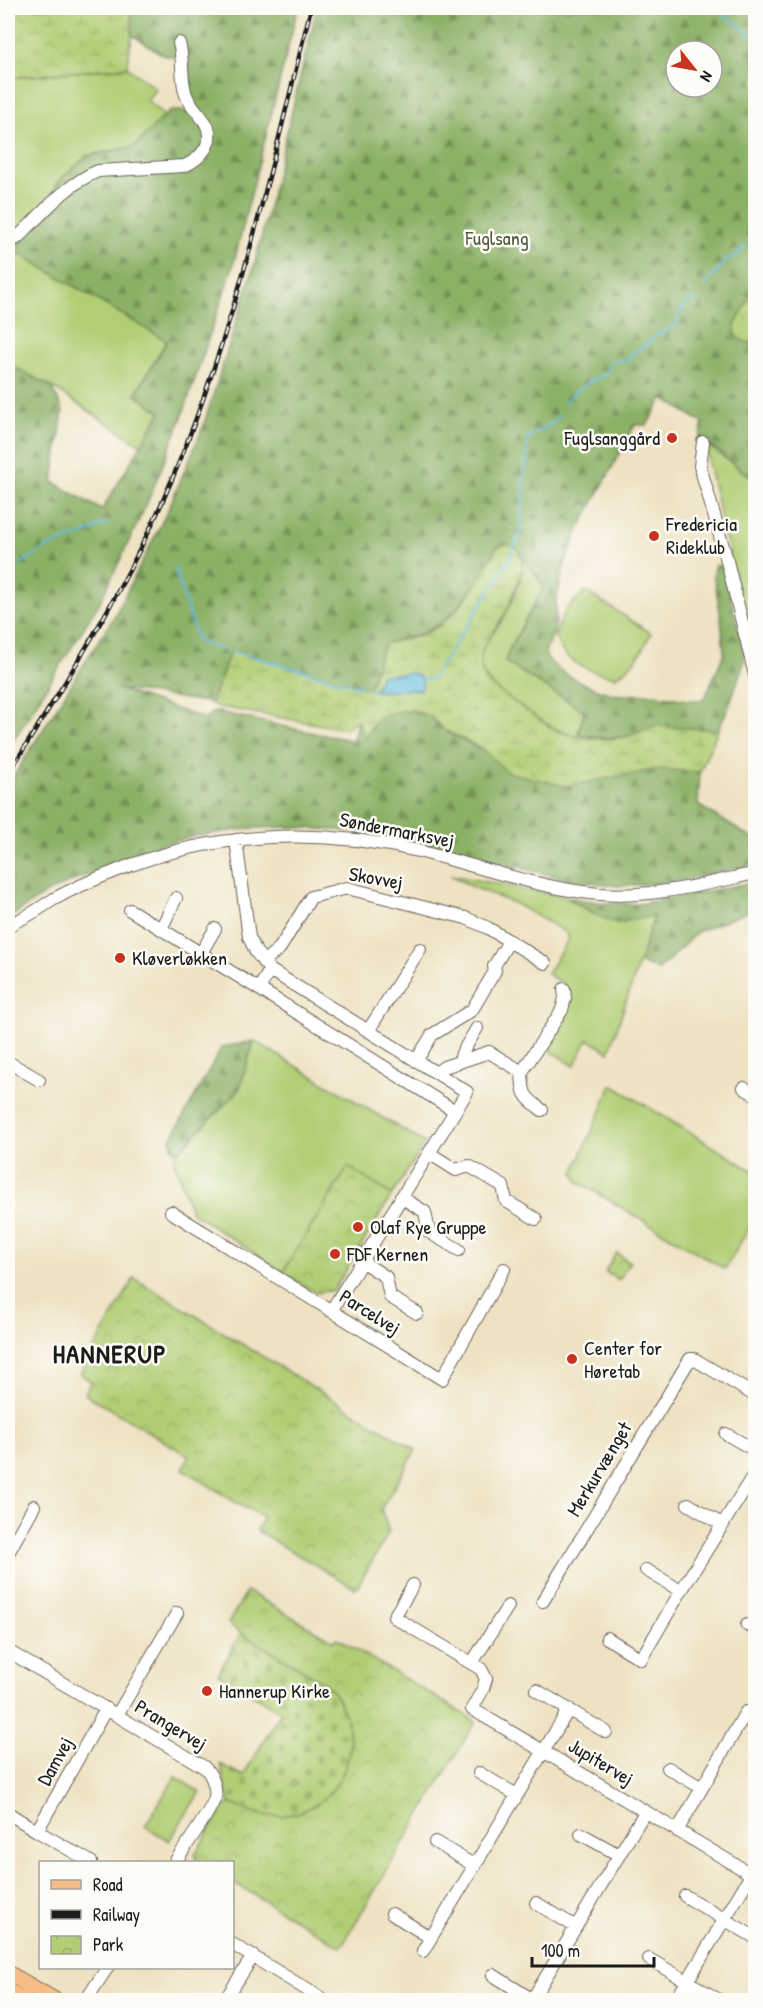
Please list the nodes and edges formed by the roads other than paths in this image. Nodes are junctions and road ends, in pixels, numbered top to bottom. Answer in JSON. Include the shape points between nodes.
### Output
{"nodes":[{"id":1,"x":179,"y":43,"type":"dead end"},
{"id":2,"x":8,"y":239,"type":"edge"},
{"id":3,"x":703,"y":442,"type":"dead end"},
{"id":4,"x":756,"y":679,"type":"edge"},
{"id":5,"x":236,"y":840,"type":"junction"},
{"id":6,"x":756,"y":873,"type":"edge"},
{"id":7,"x":176,"y":898,"type":"dead end"},
{"id":8,"x":130,"y":910,"type":"dead end"},
{"id":9,"x":8,"y":927,"type":"edge"},
{"id":10,"x":215,"y":928,"type":"dead end"},
{"id":11,"x":161,"y":929,"type":"junction"},
{"id":12,"x":509,"y":941,"type":"junction"},
{"id":13,"x":420,"y":949,"type":"dead end"},
{"id":14,"x":201,"y":954,"type":"junction"},
{"id":15,"x":545,"y":963,"type":"dead end"},
{"id":16,"x":266,"y":966,"type":"junction"},
{"id":17,"x":259,"y":989,"type":"junction"},
{"id":18,"x":564,"y":989,"type":"dead end"},
{"id":19,"x":477,"y":1028,"type":"dead end"},
{"id":20,"x":368,"y":1031,"type":"junction"},
{"id":21,"x":416,"y":1061,"type":"junction"},
{"id":22,"x":8,"y":1062,"type":"edge"},
{"id":23,"x":460,"y":1062,"type":"junction"},
{"id":24,"x":522,"y":1072,"type":"junction"},
{"id":25,"x":436,"y":1073,"type":"junction"},
{"id":26,"x":39,"y":1080,"type":"dead end"},
{"id":27,"x":744,"y":1088,"type":"dead end"},
{"id":28,"x":756,"y":1095,"type":"edge"},
{"id":29,"x":542,"y":1110,"type":"dead end"},
{"id":30,"x":455,"y":1111,"type":"junction"},
{"id":31,"x":429,"y":1153,"type":"junction"},
{"id":32,"x":401,"y":1197,"type":"junction"},
{"id":33,"x":171,"y":1212,"type":"dead end"},
{"id":34,"x":536,"y":1219,"type":"dead end"},
{"id":35,"x":459,"y":1250,"type":"dead end"},
{"id":36,"x":362,"y":1261,"type":"junction"},
{"id":37,"x":504,"y":1269,"type":"dead end"},
{"id":38,"x":331,"y":1311,"type":"junction"},
{"id":39,"x":417,"y":1313,"type":"dead end"},
{"id":40,"x":756,"y":1396,"type":"edge"},
{"id":41,"x":726,"y":1434,"type":"dead end"},
{"id":42,"x":756,"y":1451,"type":"edge"},
{"id":43,"x":756,"y":1471,"type":"edge"},
{"id":44,"x":688,"y":1504,"type":"dead end"},
{"id":45,"x":34,"y":1506,"type":"dead end"},
{"id":46,"x":723,"y":1525,"type":"junction"},
{"id":47,"x":8,"y":1553,"type":"edge"},
{"id":48,"x":646,"y":1570,"type":"dead end"},
{"id":49,"x":412,"y":1585,"type":"dead end"},
{"id":50,"x":681,"y":1592,"type":"junction"},
{"id":51,"x":543,"y":1601,"type":"dead end"},
{"id":52,"x":508,"y":1606,"type":"dead end"},
{"id":53,"x":177,"y":1613,"type":"dead end"},
{"id":54,"x":607,"y":1638,"type":"dead end"},
{"id":55,"x":8,"y":1651,"type":"edge"},
{"id":56,"x":472,"y":1663,"type":"junction"},
{"id":57,"x":536,"y":1690,"type":"dead end"},
{"id":58,"x":569,"y":1709,"type":"junction"},
{"id":59,"x":111,"y":1712,"type":"junction"},
{"id":60,"x":746,"y":1713,"type":"dead end"},
{"id":61,"x":606,"y":1732,"type":"dead end"},
{"id":62,"x":544,"y":1751,"type":"junction"},
{"id":63,"x":668,"y":1768,"type":"dead end"},
{"id":64,"x":479,"y":1773,"type":"dead end"},
{"id":65,"x":702,"y":1788,"type":"junction"},
{"id":66,"x":517,"y":1796,"type":"junction"},
{"id":67,"x":645,"y":1812,"type":"junction"},
{"id":68,"x":8,"y":1813,"type":"edge"},
{"id":69,"x":677,"y":1831,"type":"junction"},
{"id":70,"x":37,"y":1832,"type":"junction"},
{"id":71,"x":581,"y":1834,"type":"dead end"},
{"id":72,"x":435,"y":1842,"type":"dead end"},
{"id":73,"x":619,"y":1855,"type":"junction"},
{"id":74,"x":87,"y":1861,"type":"edge"},
{"id":75,"x":176,"y":1861,"type":"edge"},
{"id":76,"x":475,"y":1866,"type":"junction"},
{"id":77,"x":754,"y":1876,"type":"edge"},
{"id":78,"x":685,"y":1896,"type":"dead end"},
{"id":79,"x":536,"y":1903,"type":"dead end"},
{"id":80,"x":392,"y":1914,"type":"dead end"},
{"id":81,"x":725,"y":1920,"type":"junction"},
{"id":82,"x":576,"y":1927,"type":"junction"},
{"id":83,"x":431,"y":1938,"type":"junction"},
{"id":84,"x":756,"y":1938,"type":"edge"},
{"id":85,"x":234,"y":1945,"type":"edge"},
{"id":86,"x":423,"y":1952,"type":"dead end"},
{"id":87,"x":253,"y":1956,"type":"junction"},
{"id":88,"x":649,"y":1959,"type":"dead end"},
{"id":89,"x":106,"y":1969,"type":"edge"},
{"id":90,"x":8,"y":1973,"type":"edge"},
{"id":91,"x":493,"y":1975,"type":"dead end"},
{"id":92,"x":687,"y":1982,"type":"junction"},
{"id":93,"x":8,"y":1991,"type":"edge"},
{"id":94,"x":532,"y":2000,"type":"edge"},
{"id":95,"x":25,"y":2001,"type":"edge"},
{"id":96,"x":55,"y":2001,"type":"edge"},
{"id":97,"x":86,"y":2001,"type":"edge"},
{"id":98,"x":225,"y":2001,"type":"edge"},
{"id":99,"x":324,"y":2001,"type":"edge"},
{"id":100,"x":676,"y":2001,"type":"edge"},
{"id":101,"x":719,"y":2001,"type":"edge"}],
"edges":[{"from":1,"to":2,"type":"street","via":[[186,93],[209,134],[203,154],[184,166],[98,171],[88,175],[17,238]]},
{"from":3,"to":4,"type":"street","via":[[700,466]]},
{"from":5,"to":6,"type":"street","name":"Søndermarksvej","via":[[288,836],[368,841],[564,889],[607,894],[670,891]]},
{"from":5,"to":9,"type":"street","name":"Søndermarksvej","via":[[171,852],[126,867],[64,894]]},
{"from":5,"to":16,"type":"street","via":[[249,937]]},
{"from":7,"to":11,"type":"street"},
{"from":8,"to":11,"type":"street"},
{"from":10,"to":14,"type":"street"},
{"from":11,"to":14,"type":"street"},
{"from":12,"to":15,"type":"street","name":"Skovvej"},
{"from":12,"to":16,"type":"street","name":"Skovvej","via":[[466,918],[347,888],[311,897]]},
{"from":12,"to":21,"type":"street","via":[[472,1010],[432,1035]]},
{"from":13,"to":20,"type":"street"},
{"from":14,"to":17,"type":"street"},
{"from":16,"to":17,"type":"street","name":"Skovvej"},
{"from":16,"to":20,"type":"street"},
{"from":17,"to":30,"type":"street"},
{"from":18,"to":24,"type":"street","via":[[562,1010]]},
{"from":19,"to":23,"type":"street"},
{"from":20,"to":21,"type":"street"},
{"from":21,"to":25,"type":"street"},
{"from":22,"to":26,"type":"street"},
{"from":23,"to":24,"type":"street","via":[[489,1052]]},
{"from":23,"to":25,"type":"street"},
{"from":24,"to":29,"type":"street","via":[[523,1092]]},
{"from":25,"to":30,"type":"street","via":[[467,1092]]},
{"from":27,"to":28,"type":"street"},
{"from":30,"to":31,"type":"street"},
{"from":31,"to":32,"type":"street"},
{"from":31,"to":34,"type":"street","via":[[456,1170],[469,1166],[503,1186],[506,1201]]},
{"from":32,"to":35,"type":"street","via":[[425,1212],[429,1232]]},
{"from":32,"to":36,"type":"street"},
{"from":33,"to":38,"type":"street","name":"Parcelvej"},
{"from":36,"to":38,"type":"street"},
{"from":36,"to":39,"type":"street","via":[[386,1277],[390,1297]]},
{"from":37,"to":38,"type":"street","name":"Parcelvej","via":[[442,1379]]},
{"from":40,"to":51,"type":"street","name":"Merkurvænget","via":[[690,1359]]},
{"from":41,"to":42,"type":"street"},
{"from":43,"to":46,"type":"street"},
{"from":44,"to":46,"type":"street"},
{"from":45,"to":47,"type":"street"},
{"from":46,"to":50,"type":"street"},
{"from":48,"to":50,"type":"street"},
{"from":49,"to":56,"type":"street","via":[[394,1617]]},
{"from":50,"to":54,"type":"street","via":[[642,1659]]},
{"from":52,"to":56,"type":"street"},
{"from":53,"to":59,"type":"street","name":"Prangervej"},
{"from":55,"to":59,"type":"street","name":"Prangervej"},
{"from":56,"to":62,"type":"street","name":"Jupitervej","via":[[486,1679],[472,1709]]},
{"from":57,"to":58,"type":"street"},
{"from":58,"to":61,"type":"street"},
{"from":58,"to":62,"type":"street"},
{"from":59,"to":70,"type":"street","name":"Damvej"},
{"from":59,"to":75,"type":"street","name":"Prangervej","via":[[210,1772],[214,1802]]},
{"from":60,"to":65,"type":"street"},
{"from":62,"to":66,"type":"street"},
{"from":62,"to":67,"type":"street","name":"Jupitervej"},
{"from":63,"to":65,"type":"street"},
{"from":64,"to":66,"type":"street"},
{"from":65,"to":69,"type":"street"},
{"from":66,"to":76,"type":"street"},
{"from":67,"to":69,"type":"street","name":"Jupitervej"},
{"from":67,"to":73,"type":"street"},
{"from":68,"to":70,"type":"street"},
{"from":69,"to":77,"type":"street","name":"Jupitervej"},
{"from":70,"to":74,"type":"street"},
{"from":71,"to":73,"type":"street"},
{"from":72,"to":76,"type":"street"},
{"from":73,"to":82,"type":"street"},
{"from":76,"to":83,"type":"street"},
{"from":77,"to":81,"type":"street"},
{"from":78,"to":81,"type":"street"},
{"from":79,"to":82,"type":"street"},
{"from":80,"to":83,"type":"street"},
{"from":81,"to":84,"type":"street"},
{"from":81,"to":92,"type":"street"},
{"from":82,"to":94,"type":"street"},
{"from":83,"to":86,"type":"street"},
{"from":85,"to":87,"type":"street"},
{"from":87,"to":98,"type":"street"},
{"from":87,"to":99,"type":"street"},
{"from":88,"to":92,"type":"street"},
{"from":89,"to":97,"type":"street"},
{"from":90,"to":96,"type":"main road"},
{"from":91,"to":94,"type":"street"},
{"from":92,"to":100,"type":"street"},
{"from":92,"to":101,"type":"street"},
{"from":93,"to":95,"type":"main road"}]}
